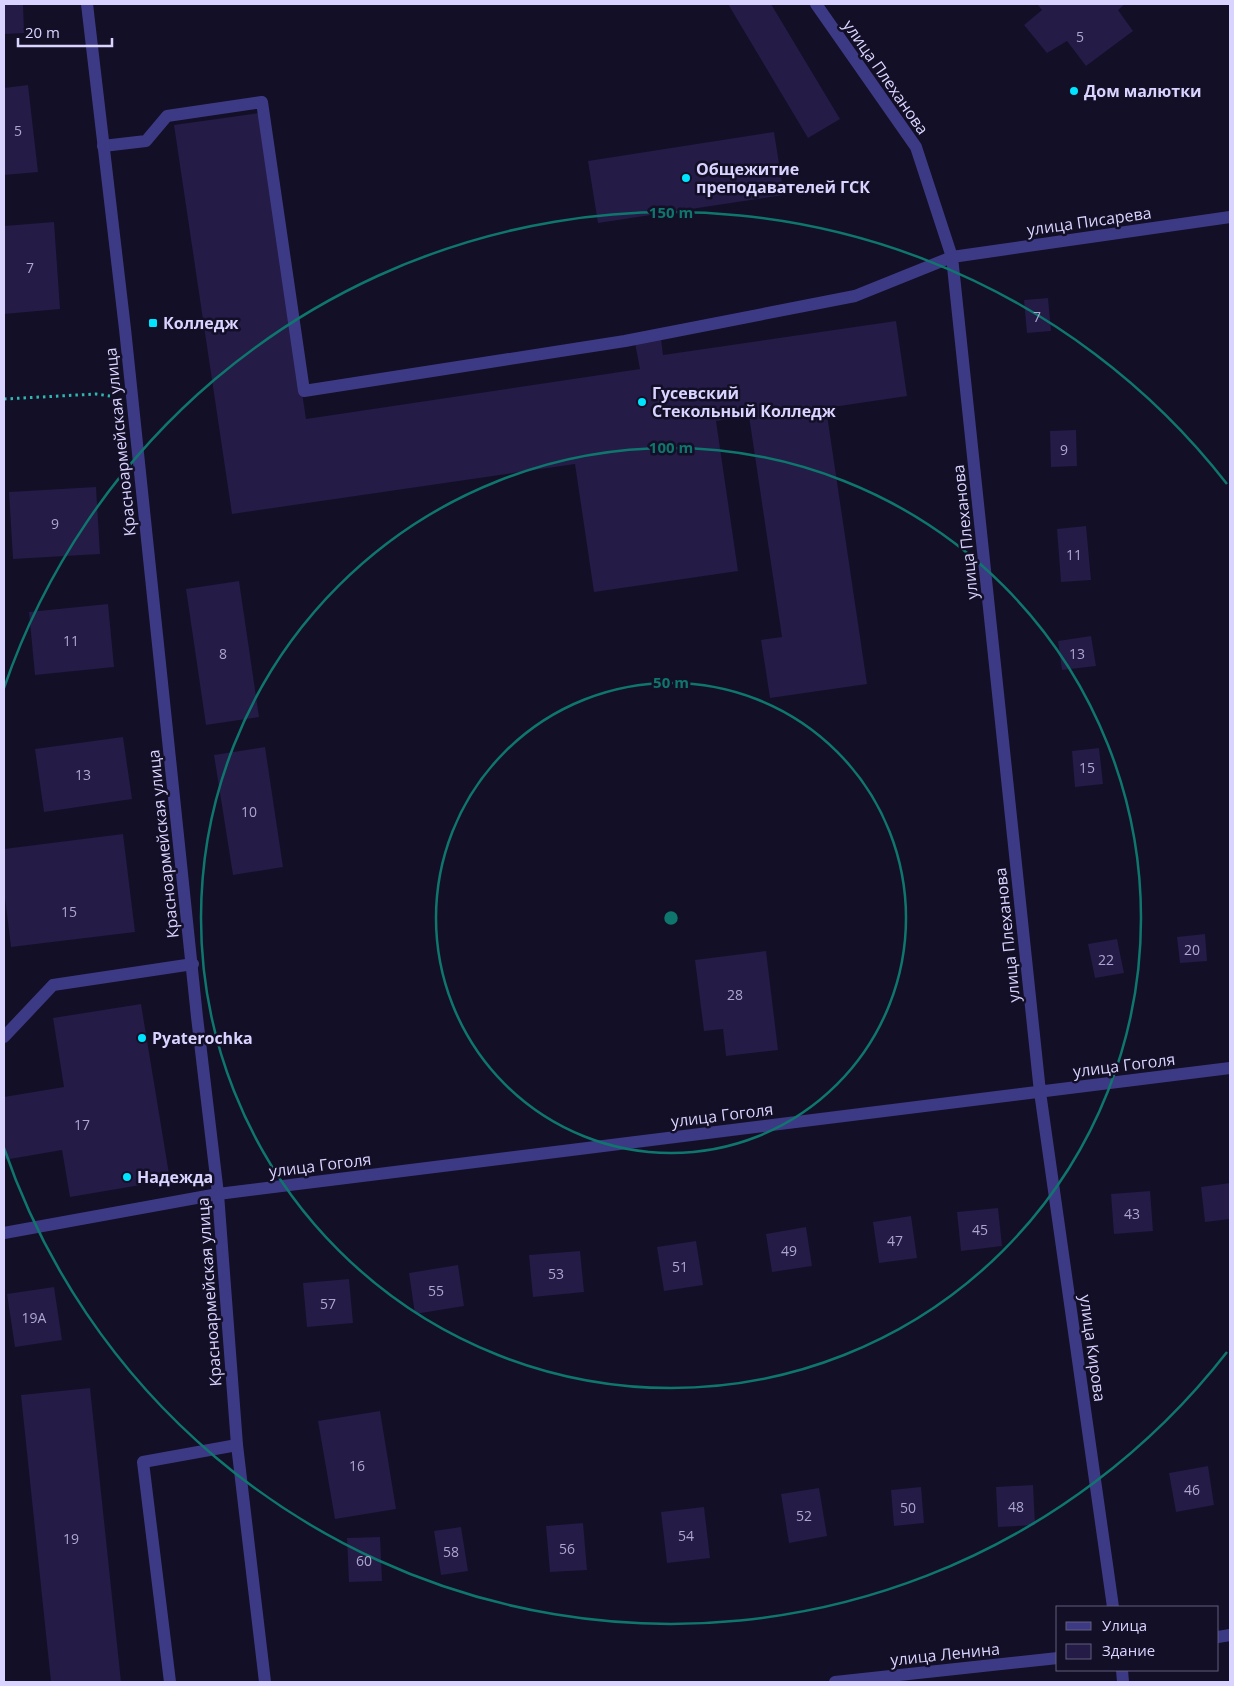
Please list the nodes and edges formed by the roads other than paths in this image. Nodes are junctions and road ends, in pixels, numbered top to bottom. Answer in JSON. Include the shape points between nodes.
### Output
{"nodes":[{"id":1,"x":87,"y":4,"type":"edge"},
{"id":2,"x":816,"y":4,"type":"edge"},
{"id":3,"x":103,"y":146,"type":"junction"},
{"id":4,"x":1230,"y":217,"type":"edge"},
{"id":5,"x":952,"y":257,"type":"junction"},
{"id":6,"x":193,"y":964,"type":"junction"},
{"id":7,"x":4,"y":1037,"type":"edge"},
{"id":8,"x":1230,"y":1068,"type":"edge"},
{"id":9,"x":1040,"y":1092,"type":"junction"},
{"id":10,"x":218,"y":1194,"type":"junction"},
{"id":11,"x":4,"y":1233,"type":"edge"},
{"id":12,"x":237,"y":1445,"type":"junction"},
{"id":13,"x":1113,"y":1606,"type":"edge"},
{"id":14,"x":1056,"y":1658,"type":"edge"},
{"id":15,"x":170,"y":1682,"type":"edge"},
{"id":16,"x":265,"y":1682,"type":"edge"},
{"id":17,"x":835,"y":1682,"type":"edge"}],
"edges":[{"from":1,"to":3,"type":"street","name":"Красноармейская улица"},
{"from":2,"to":5,"type":"street","name":"улица Плеханова","via":[[916,147]]},
{"from":3,"to":5,"type":"street","name":"улица Писарева","via":[[146,141],[167,116],[262,102],[304,391],[624,341],[855,296]]},
{"from":3,"to":6,"type":"street","name":"Красноармейская улица"},
{"from":4,"to":5,"type":"street","name":"улица Писарева"},
{"from":5,"to":9,"type":"street","name":"улица Плеханова"},
{"from":6,"to":7,"type":"street","via":[[53,985]]},
{"from":6,"to":10,"type":"street","name":"Красноармейская улица"},
{"from":8,"to":9,"type":"street","name":"улица Гоголя"},
{"from":9,"to":10,"type":"street","name":"улица Гоголя"},
{"from":9,"to":13,"type":"street","name":"улица Кирова"},
{"from":10,"to":11,"type":"street","name":"улица Гоголя"},
{"from":10,"to":12,"type":"street","name":"Красноармейская улица"},
{"from":12,"to":15,"type":"street","via":[[144,1462]]},
{"from":12,"to":16,"type":"street","name":"Красноармейская улица"},
{"from":14,"to":17,"type":"street","name":"улица Ленина"}]}
